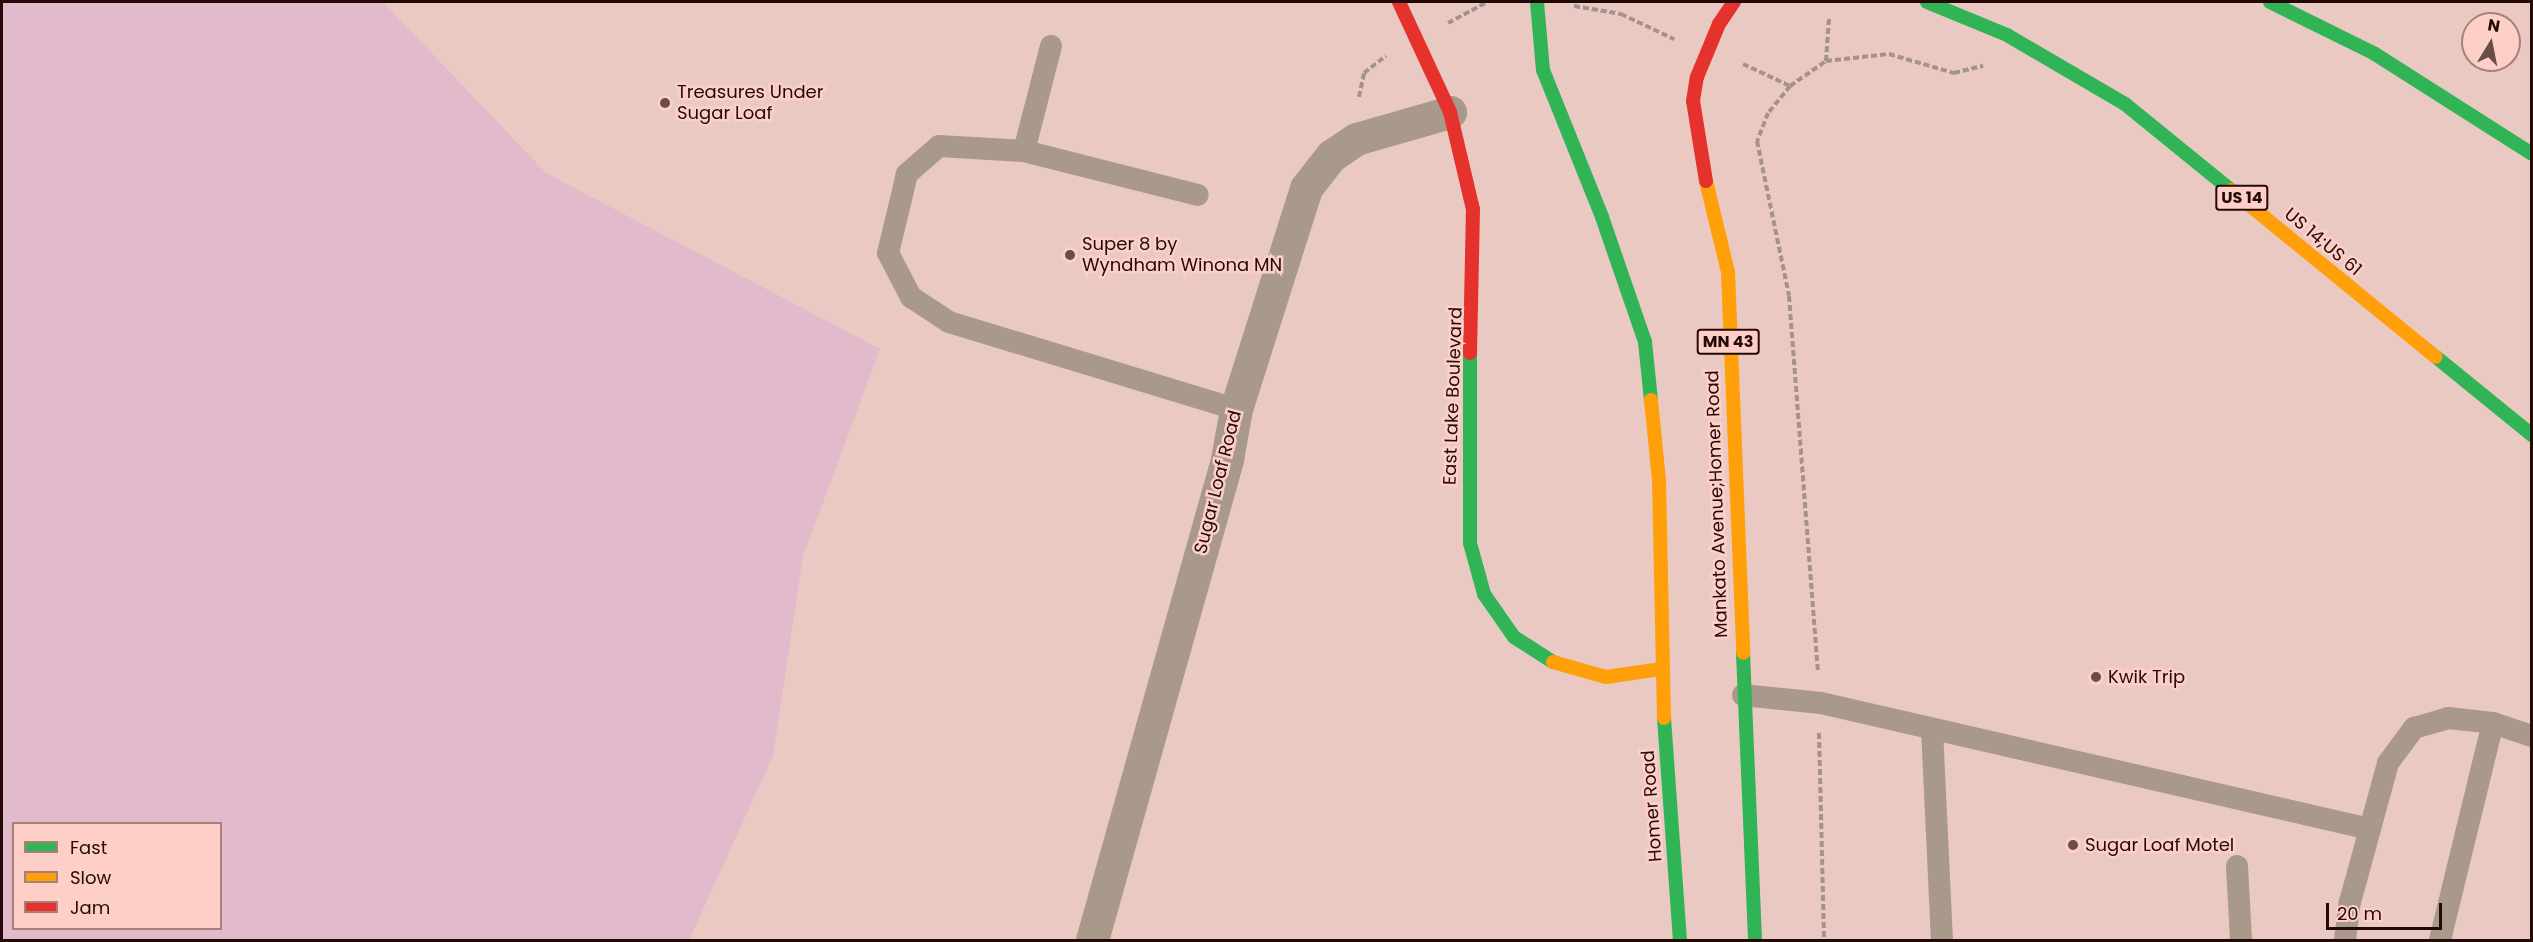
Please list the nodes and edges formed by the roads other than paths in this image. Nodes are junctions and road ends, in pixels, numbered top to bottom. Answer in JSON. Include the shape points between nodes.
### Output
{"nodes":[{"id":1,"x":1399,"y":2,"type":"edge"},
{"id":2,"x":1537,"y":2,"type":"edge"},
{"id":3,"x":1734,"y":2,"type":"edge"},
{"id":4,"x":1927,"y":2,"type":"edge"},
{"id":5,"x":2270,"y":2,"type":"edge"},
{"id":6,"x":1051,"y":46,"type":"dead end"},
{"id":7,"x":1450,"y":112,"type":"junction"},
{"id":8,"x":1024,"y":151,"type":"junction"},
{"id":9,"x":2532,"y":154,"type":"edge"},
{"id":10,"x":1198,"y":195,"type":"dead end"},
{"id":11,"x":1236,"y":410,"type":"junction"},
{"id":12,"x":2532,"y":435,"type":"edge"},
{"id":13,"x":1661,"y":669,"type":"junction"},
{"id":14,"x":1743,"y":695,"type":"junction"},
{"id":15,"x":2493,"y":723,"type":"junction"},
{"id":16,"x":1932,"y":729,"type":"junction"},
{"id":17,"x":2532,"y":736,"type":"edge"},
{"id":18,"x":2370,"y":830,"type":"junction"},
{"id":19,"x":2237,"y":866,"type":"dead end"},
{"id":20,"x":1092,"y":940,"type":"edge"},
{"id":21,"x":1680,"y":940,"type":"edge"},
{"id":22,"x":1755,"y":940,"type":"edge"},
{"id":23,"x":1942,"y":940,"type":"edge"},
{"id":24,"x":2241,"y":940,"type":"edge"},
{"id":25,"x":2345,"y":940,"type":"edge"},
{"id":26,"x":2440,"y":940,"type":"edge"}],
"edges":[{"from":1,"to":7,"type":"main road","name":"East Lake Boulevard"},
{"from":2,"to":13,"type":"main road","via":[[1543,70],[1645,342],[1659,480]]},
{"from":3,"to":14,"type":"main road","name":"Mankato Avenue;Homer Road","number":"MN 43","via":[[1719,24],[1700,68],[1693,101],[1700,156],[1728,272]]},
{"from":4,"to":12,"type":"main road","name":"US 14;US 61","number":"US 14","via":[[2017,41],[2125,104]]},
{"from":5,"to":9,"type":"main road","via":[[2375,54]]},
{"from":6,"to":8,"type":"lane"},
{"from":7,"to":11,"type":"street","name":"Sugar Loaf Road","via":[[1356,139],[1331,156],[1306,188]]},
{"from":7,"to":13,"type":"main road","name":"East Lake Boulevard","via":[[1473,209],[1468,485],[1470,543],[1484,594],[1514,637],[1555,664],[1606,677]]},
{"from":8,"to":10,"type":"lane"},
{"from":8,"to":11,"type":"lane","via":[[939,146],[907,174],[888,253],[911,297],[949,322]]},
{"from":11,"to":20,"type":"street","name":"Sugar Loaf Road","via":[[1227,459]]},
{"from":13,"to":21,"type":"main road","name":"Homer Road"},
{"from":14,"to":16,"type":"lane","via":[[1821,703]]},
{"from":14,"to":22,"type":"main road","number":"MN 43"},
{"from":15,"to":17,"type":"lane"},
{"from":15,"to":18,"type":"lane","via":[[2448,718],[2414,728],[2388,763]]},
{"from":15,"to":26,"type":"lane"},
{"from":16,"to":18,"type":"lane"},
{"from":16,"to":23,"type":"lane"},
{"from":18,"to":25,"type":"lane","via":[[2350,902]]},
{"from":19,"to":24,"type":"lane"}]}
